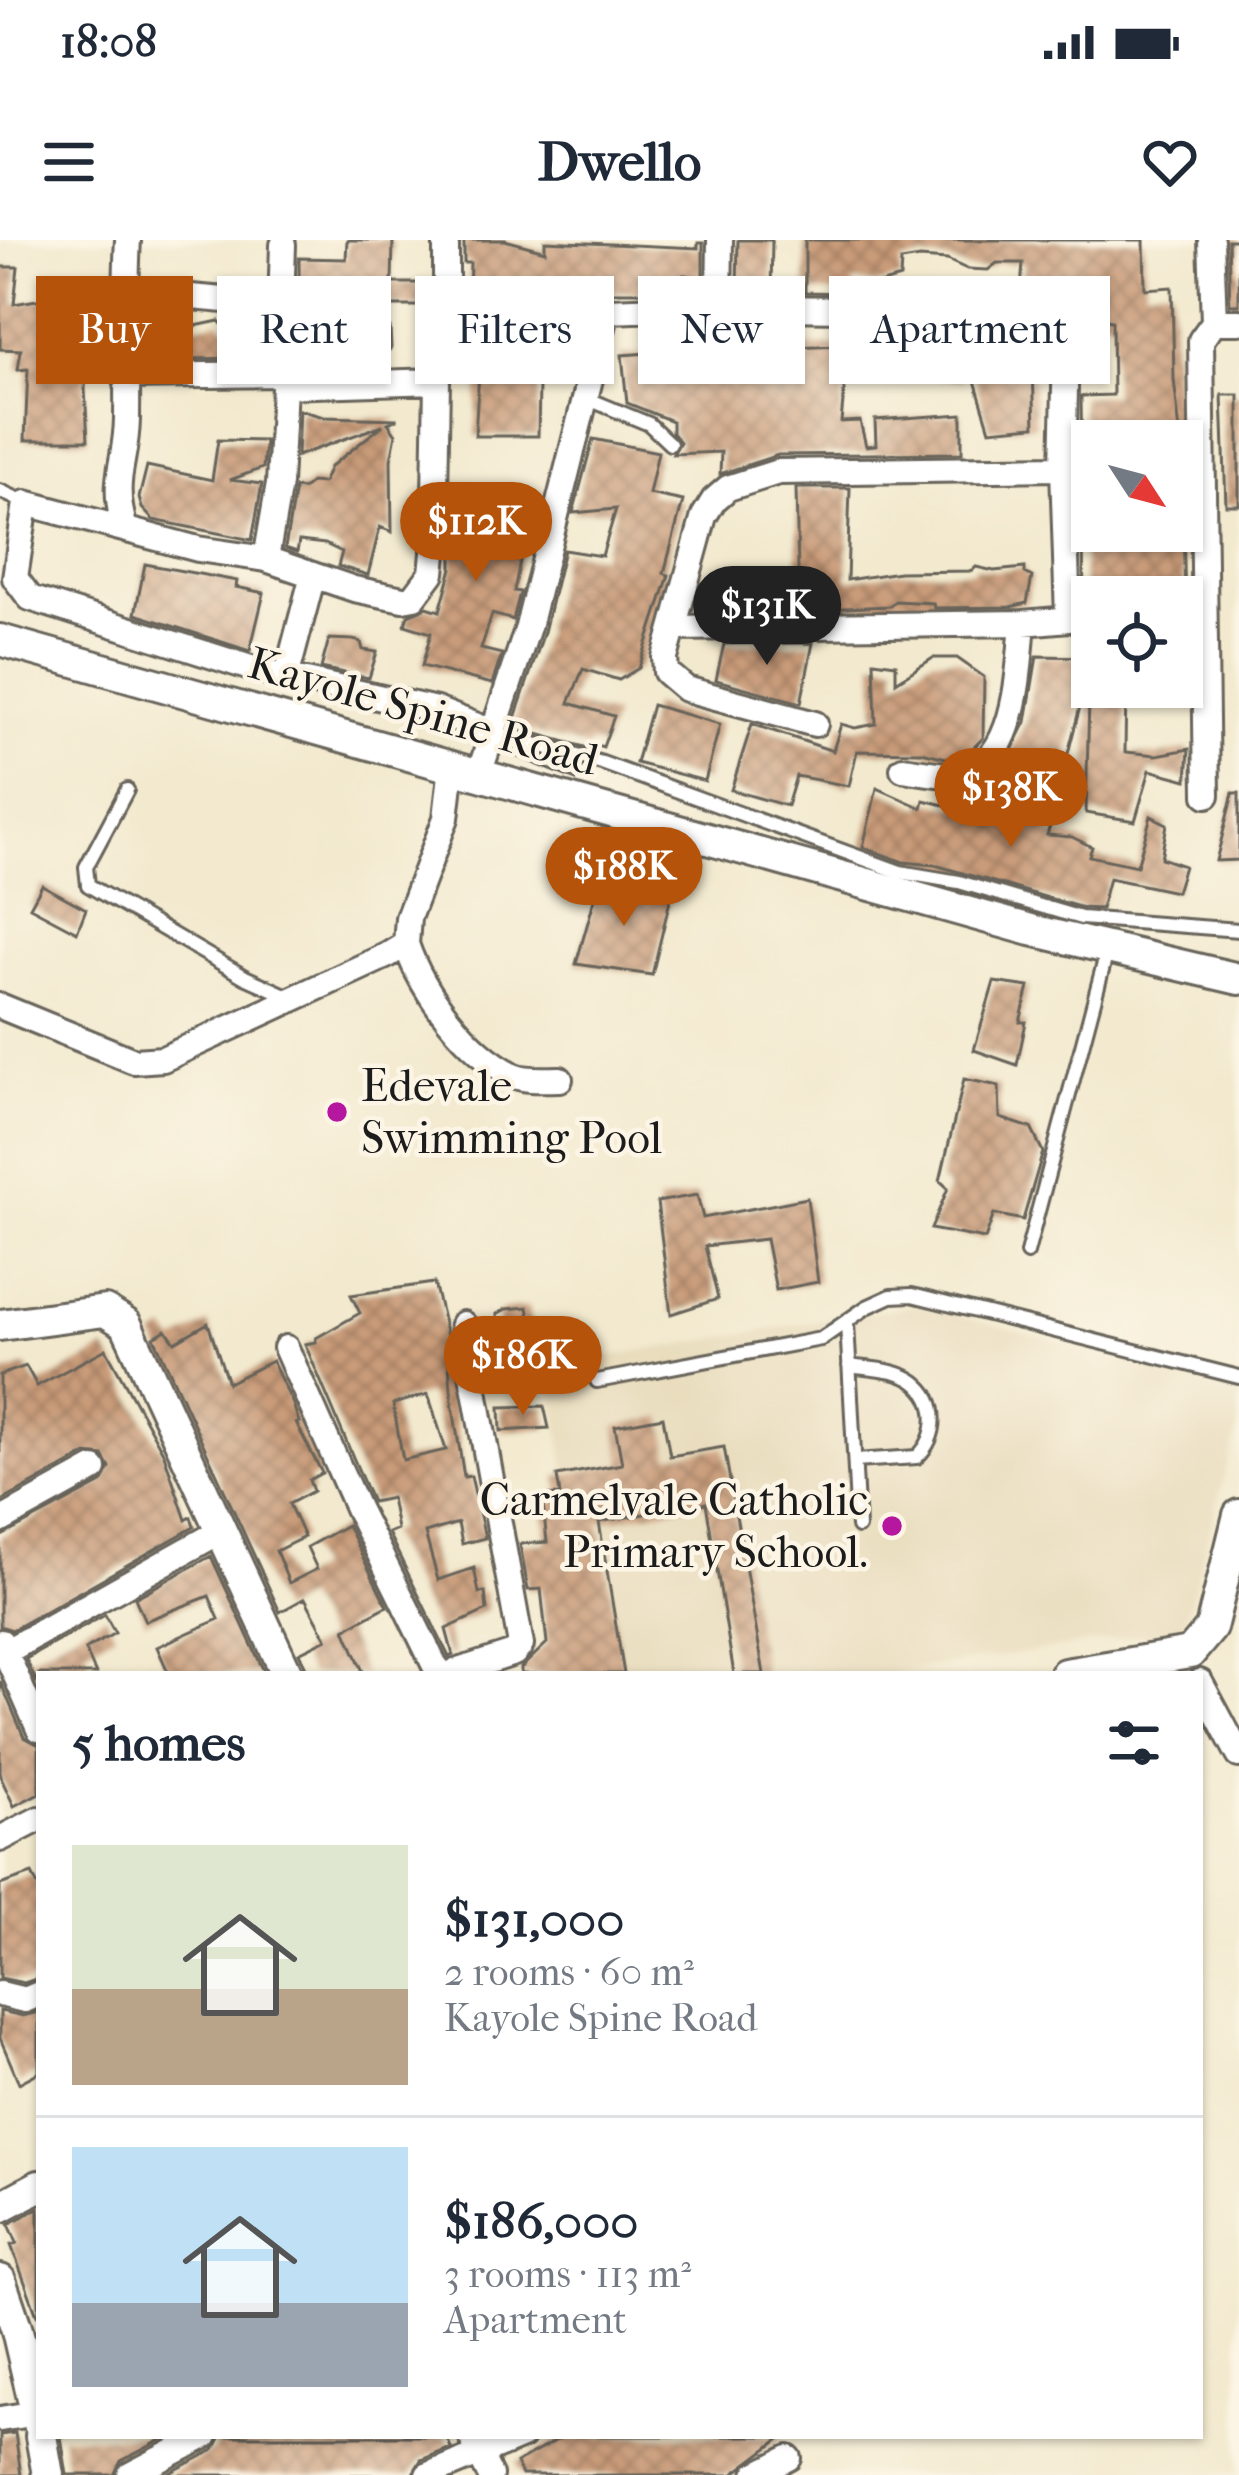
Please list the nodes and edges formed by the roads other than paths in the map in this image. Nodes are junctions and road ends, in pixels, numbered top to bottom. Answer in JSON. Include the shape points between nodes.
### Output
{"nodes":[{"id":1,"x":128,"y":240,"type":"edge"},
{"id":2,"x":446,"y":240,"type":"edge"},
{"id":3,"x":720,"y":240,"type":"edge"},
{"id":4,"x":1211,"y":240,"type":"edge"},
{"id":5,"x":283,"y":245,"type":"dead end"},
{"id":6,"x":125,"y":276,"type":"edge"},
{"id":7,"x":282,"y":276,"type":"edge"},
{"id":8,"x":446,"y":276,"type":"edge"},
{"id":9,"x":719,"y":276,"type":"edge"},
{"id":10,"x":805,"y":310,"type":"edge"},
{"id":11,"x":1227,"y":322,"type":"edge"},
{"id":12,"x":126,"y":384,"type":"edge"},
{"id":13,"x":284,"y":384,"type":"edge"},
{"id":14,"x":437,"y":384,"type":"edge"},
{"id":15,"x":588,"y":384,"type":"edge"},
{"id":16,"x":585,"y":397,"type":"junction"},
{"id":17,"x":670,"y":444,"type":"dead end"},
{"id":18,"x":1063,"y":468,"type":"junction"},
{"id":19,"x":0,"y":491,"type":"edge"},
{"id":20,"x":26,"y":503,"type":"junction"},
{"id":21,"x":125,"y":529,"type":"junction"},
{"id":22,"x":266,"y":559,"type":"junction"},
{"id":23,"x":313,"y":575,"type":"junction"},
{"id":24,"x":1075,"y":576,"type":"edge"},
{"id":25,"x":1194,"y":576,"type":"edge"},
{"id":26,"x":1071,"y":618,"type":"edge"},
{"id":27,"x":1023,"y":623,"type":"junction"},
{"id":28,"x":676,"y":628,"type":"junction"},
{"id":29,"x":0,"y":640,"type":"edge"},
{"id":30,"x":287,"y":674,"type":"junction"},
{"id":31,"x":1200,"y":708,"type":"edge"},
{"id":32,"x":815,"y":724,"type":"dead end"},
{"id":33,"x":495,"y":733,"type":"junction"},
{"id":34,"x":903,"y":769,"type":"dead end"},
{"id":35,"x":466,"y":770,"type":"junction"},
{"id":36,"x":127,"y":790,"type":"dead end"},
{"id":37,"x":1207,"y":795,"type":"dead end"},
{"id":38,"x":954,"y":894,"type":"junction"},
{"id":39,"x":1239,"y":930,"type":"edge"},
{"id":40,"x":406,"y":944,"type":"junction"},
{"id":41,"x":1108,"y":946,"type":"junction"},
{"id":42,"x":1239,"y":979,"type":"edge"},
{"id":43,"x":293,"y":999,"type":"junction"},
{"id":44,"x":0,"y":1006,"type":"edge"},
{"id":45,"x":560,"y":1079,"type":"dead end"},
{"id":46,"x":1027,"y":1253,"type":"dead end"},
{"id":47,"x":847,"y":1323,"type":"junction"},
{"id":48,"x":463,"y":1324,"type":"dead end"},
{"id":49,"x":0,"y":1325,"type":"edge"},
{"id":50,"x":286,"y":1348,"type":"dead end"},
{"id":51,"x":849,"y":1366,"type":"junction"},
{"id":52,"x":1239,"y":1377,"type":"edge"},
{"id":53,"x":597,"y":1382,"type":"dead end"},
{"id":54,"x":855,"y":1461,"type":"junction"},
{"id":55,"x":94,"y":1469,"type":"dead end"},
{"id":56,"x":1239,"y":1515,"type":"edge"},
{"id":57,"x":0,"y":1521,"type":"edge"},
{"id":58,"x":859,"y":1527,"type":"dead end"},
{"id":59,"x":221,"y":1531,"type":"junction"},
{"id":60,"x":1,"y":1650,"type":"edge"},
{"id":61,"x":286,"y":1671,"type":"edge"},
{"id":62,"x":438,"y":1671,"type":"edge"},
{"id":63,"x":458,"y":1671,"type":"edge"},
{"id":64,"x":1200,"y":1671,"type":"edge"},
{"id":65,"x":1203,"y":1689,"type":"edge"},
{"id":66,"x":36,"y":1723,"type":"edge"},
{"id":67,"x":1239,"y":1755,"type":"edge"},
{"id":68,"x":36,"y":1821,"type":"edge"},
{"id":69,"x":0,"y":1839,"type":"edge"},
{"id":70,"x":0,"y":1994,"type":"edge"},
{"id":71,"x":36,"y":1995,"type":"edge"},
{"id":72,"x":36,"y":2188,"type":"edge"},
{"id":73,"x":0,"y":2207,"type":"edge"},
{"id":74,"x":0,"y":2280,"type":"edge"},
{"id":75,"x":33,"y":2361,"type":"edge"},
{"id":76,"x":36,"y":2392,"type":"edge"},
{"id":77,"x":0,"y":2419,"type":"edge"},
{"id":78,"x":36,"y":2424,"type":"edge"},
{"id":79,"x":42,"y":2439,"type":"edge"},
{"id":80,"x":199,"y":2439,"type":"edge"},
{"id":81,"x":515,"y":2439,"type":"edge"},
{"id":82,"x":480,"y":2454,"type":"edge"},
{"id":83,"x":789,"y":2458,"type":"dead end"},
{"id":84,"x":48,"y":2475,"type":"edge"},
{"id":85,"x":130,"y":2475,"type":"edge"},
{"id":86,"x":428,"y":2475,"type":"edge"},
{"id":87,"x":756,"y":2475,"type":"edge"}],
"edges":[{"from":1,"to":6,"type":"street"},
{"from":2,"to":8,"type":"street"},
{"from":3,"to":9,"type":"street"},
{"from":4,"to":11,"type":"street"},
{"from":5,"to":7,"type":"street"},
{"from":10,"to":18,"type":"street","via":[[1051,316],[1066,348]]},
{"from":11,"to":25,"type":"street","via":[[1201,340]]},
{"from":12,"to":21,"type":"street","via":[[116,485]]},
{"from":13,"to":22,"type":"street"},
{"from":14,"to":23,"type":"street","via":[[435,534],[424,589],[403,599]]},
{"from":15,"to":16,"type":"street"},
{"from":16,"to":17,"type":"lane","via":[[650,424]]},
{"from":16,"to":33,"type":"street"},
{"from":18,"to":24,"type":"street"},
{"from":18,"to":28,"type":"street","via":[[795,471],[728,488],[704,516]]},
{"from":19,"to":20,"type":"lane"},
{"from":20,"to":21,"type":"street"},
{"from":20,"to":30,"type":"street","via":[[15,578],[30,598]]},
{"from":21,"to":22,"type":"street"},
{"from":22,"to":23,"type":"street"},
{"from":23,"to":30,"type":"street"},
{"from":26,"to":27,"type":"street"},
{"from":27,"to":28,"type":"street"},
{"from":27,"to":34,"type":"street","via":[[1006,736],[994,753],[954,775]]},
{"from":28,"to":32,"type":"street","via":[[665,658],[674,682]]},
{"from":29,"to":35,"type":"street","name":"Kayole Spine Road"},
{"from":30,"to":33,"type":"street","via":[[436,710]]},
{"from":31,"to":37,"type":"street"},
{"from":33,"to":35,"type":"street"},
{"from":33,"to":38,"type":"lane","via":[[602,763]]},
{"from":35,"to":38,"type":"street","name":"Kayole Spine Road"},
{"from":35,"to":40,"type":"street","via":[[408,918]]},
{"from":36,"to":43,"type":"lane","via":[[86,867],[88,885]]},
{"from":38,"to":39,"type":"lane","via":[[1081,918]]},
{"from":38,"to":41,"type":"street","name":"Kayole Spine Road"},
{"from":40,"to":43,"type":"street"},
{"from":40,"to":45,"type":"street","via":[[443,1014],[491,1060],[517,1078]]},
{"from":41,"to":42,"type":"street","name":"Kayole Spine Road"},
{"from":41,"to":46,"type":"lane"},
{"from":43,"to":44,"type":"street","via":[[182,1052],[134,1060]]},
{"from":47,"to":51,"type":"lane"},
{"from":47,"to":52,"type":"lane","via":[[891,1296],[912,1295]]},
{"from":47,"to":53,"type":"lane","via":[[820,1340]]},
{"from":48,"to":63,"type":"street","via":[[521,1645]]},
{"from":49,"to":59,"type":"street","via":[[105,1311],[126,1324]]},
{"from":50,"to":62,"type":"street"},
{"from":51,"to":54,"type":"lane"},
{"from":51,"to":54,"type":"lane","via":[[914,1382],[935,1423],[917,1457]]},
{"from":54,"to":58,"type":"lane"},
{"from":55,"to":57,"type":"street"},
{"from":56,"to":64,"type":"street"},
{"from":59,"to":60,"type":"street"},
{"from":59,"to":61,"type":"street"},
{"from":60,"to":66,"type":"street"},
{"from":65,"to":67,"type":"street"},
{"from":68,"to":69,"type":"street"},
{"from":70,"to":71,"type":"street"},
{"from":72,"to":73,"type":"street"},
{"from":74,"to":75,"type":"street"},
{"from":75,"to":76,"type":"street"},
{"from":77,"to":78,"type":"street"},
{"from":79,"to":84,"type":"street"},
{"from":80,"to":85,"type":"street"},
{"from":81,"to":82,"type":"street"},
{"from":82,"to":86,"type":"street"},
{"from":83,"to":87,"type":"street"}]}
